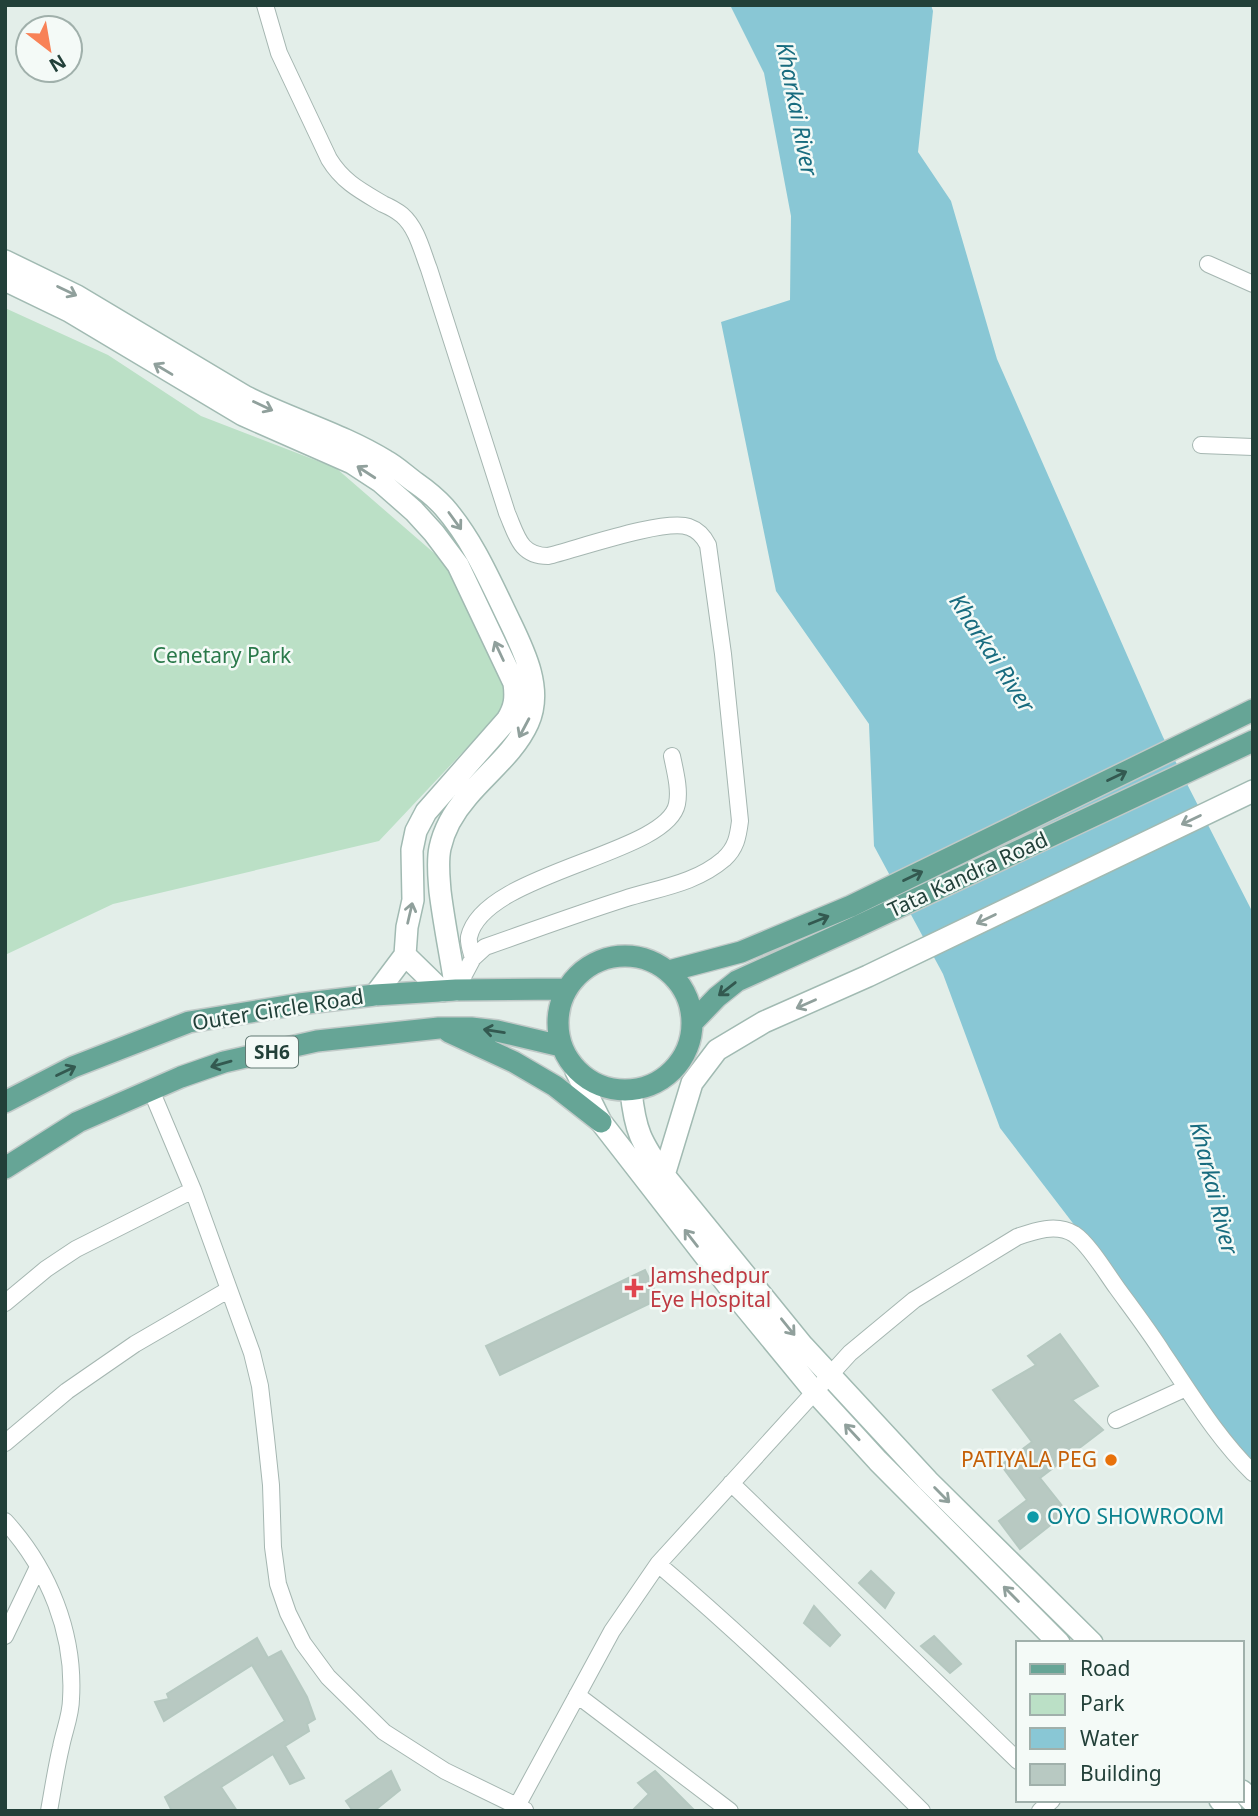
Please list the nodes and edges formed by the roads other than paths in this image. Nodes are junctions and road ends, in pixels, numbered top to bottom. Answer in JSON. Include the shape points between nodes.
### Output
{"nodes":[{"id":1,"x":265,"y":5,"type":"edge"},
{"id":2,"x":5,"y":261,"type":"edge"},
{"id":3,"x":1208,"y":264,"type":"dead end"},
{"id":4,"x":5,"y":280,"type":"edge"},
{"id":5,"x":1253,"y":284,"type":"edge"},
{"id":6,"x":1201,"y":445,"type":"dead end"},
{"id":7,"x":1253,"y":447,"type":"edge"},
{"id":8,"x":1253,"y":710,"type":"edge"},
{"id":9,"x":1253,"y":741,"type":"edge"},
{"id":10,"x":672,"y":756,"type":"dead end"},
{"id":11,"x":1253,"y":791,"type":"edge"},
{"id":12,"x":412,"y":864,"type":"junction"},
{"id":13,"x":439,"y":865,"type":"junction"},
{"id":14,"x":405,"y":955,"type":"junction"},
{"id":15,"x":473,"y":958,"type":"junction"},
{"id":16,"x":669,"y":971,"type":"junction"},
{"id":17,"x":566,"y":989,"type":"junction"},
{"id":18,"x":449,"y":991,"type":"junction"},
{"id":19,"x":375,"y":995,"type":"junction"},
{"id":20,"x":693,"y":1022,"type":"junction"},
{"id":21,"x":444,"y":1028,"type":"junction"},
{"id":22,"x":561,"y":1046,"type":"junction"},
{"id":23,"x":576,"y":1070,"type":"junction"},
{"id":24,"x":151,"y":1090,"type":"junction"},
{"id":25,"x":631,"y":1091,"type":"junction"},
{"id":26,"x":5,"y":1102,"type":"edge"},
{"id":27,"x":601,"y":1122,"type":"junction"},
{"id":28,"x":5,"y":1168,"type":"edge"},
{"id":29,"x":664,"y":1175,"type":"junction"},
{"id":30,"x":193,"y":1190,"type":"junction"},
{"id":31,"x":228,"y":1290,"type":"junction"},
{"id":32,"x":5,"y":1303,"type":"edge"},
{"id":33,"x":830,"y":1376,"type":"junction"},
{"id":34,"x":1186,"y":1388,"type":"junction"},
{"id":35,"x":814,"y":1391,"type":"junction"},
{"id":36,"x":1116,"y":1420,"type":"dead end"},
{"id":37,"x":5,"y":1443,"type":"edge"},
{"id":38,"x":1253,"y":1473,"type":"edge"},
{"id":39,"x":731,"y":1483,"type":"junction"},
{"id":40,"x":5,"y":1521,"type":"edge"},
{"id":41,"x":659,"y":1564,"type":"junction"},
{"id":42,"x":38,"y":1567,"type":"junction"},
{"id":43,"x":5,"y":1636,"type":"edge"},
{"id":44,"x":1057,"y":1641,"type":"edge"},
{"id":45,"x":1090,"y":1641,"type":"edge"},
{"id":46,"x":577,"y":1695,"type":"junction"},
{"id":47,"x":1016,"y":1759,"type":"edge"},
{"id":48,"x":522,"y":1808,"type":"edge"},
{"id":49,"x":49,"y":1811,"type":"edge"},
{"id":50,"x":730,"y":1811,"type":"edge"},
{"id":51,"x":922,"y":1811,"type":"edge"}],
"edges":[{"from":1,"to":15,"type":"street","via":[[279,54],[337,172],[403,215],[412,227],[518,540],[537,556],[548,556],[677,525],[704,536],[708,545],[740,821],[734,848],[696,878],[485,947]]},
{"from":2,"to":13,"type":"street","one_way":true,"via":[[77,296],[246,397],[388,461],[444,506],[489,579],[527,658],[533,707],[518,740],[453,816],[439,850]]},
{"from":3,"to":5,"type":"street"},
{"from":12,"to":4,"type":"street","one_way":true,"via":[[416,831],[426,812],[507,720],[516,699],[514,683],[458,565],[414,511],[352,463],[243,415],[69,311]]},
{"from":6,"to":7,"type":"street"},
{"from":16,"to":8,"type":"main road","one_way":true,"via":[[741,952],[851,906]]},
{"from":9,"to":20,"type":"main road","name":"Tata Kandra Road","one_way":true,"via":[[737,981]]},
{"from":10,"to":15,"type":"street","via":[[677,805],[669,820],[655,831],[498,901],[475,922],[468,939]]},
{"from":11,"to":29,"type":"street","one_way":true,"via":[[764,1022],[717,1050],[692,1083]]},
{"from":12,"to":13,"type":"street"},
{"from":14,"to":12,"type":"street","one_way":true,"via":[[414,900]]},
{"from":13,"to":18,"type":"street"},
{"from":14,"to":18,"type":"street"},
{"from":14,"to":19,"type":"street"},
{"from":15,"to":18,"type":"street"},
{"from":16,"to":17,"type":"main road","via":[[643,957],[613,956],[586,967]]},
{"from":16,"to":20,"type":"main road","via":[[687,993]]},
{"from":17,"to":18,"type":"main road","name":"Outer Circle Road","number":"SH6"},
{"from":17,"to":22,"type":"main road","via":[[557,1017]]},
{"from":18,"to":19,"type":"main road","name":"Outer Circle Road","number":"SH6"},
{"from":18,"to":21,"type":"main road"},
{"from":26,"to":19,"type":"main road","name":"Outer Circle Road","number":"SH6","one_way":true,"via":[[73,1067],[189,1023]]},
{"from":20,"to":25,"type":"main road","via":[[688,1048],[673,1070],[651,1086]]},
{"from":22,"to":21,"type":"main road","number":"SH6","one_way":true,"via":[[497,1031]]},
{"from":21,"to":24,"type":"main road","number":"SH6","one_way":true,"via":[[317,1041],[224,1062]]},
{"from":21,"to":27,"type":"main road","via":[[555,1086]]},
{"from":22,"to":23,"type":"main road"},
{"from":23,"to":25,"type":"main road","via":[[592,1083]]},
{"from":23,"to":27,"type":"street"},
{"from":24,"to":28,"type":"main road","number":"SH6","via":[[78,1122]]},
{"from":24,"to":30,"type":"street"},
{"from":25,"to":29,"type":"street","via":[[637,1129]]},
{"from":35,"to":27,"type":"street","one_way":true},
{"from":29,"to":33,"type":"street","one_way":true},
{"from":30,"to":31,"type":"street"},
{"from":30,"to":32,"type":"street","via":[[76,1250]]},
{"from":31,"to":37,"type":"street","via":[[135,1344],[67,1391]]},
{"from":31,"to":48,"type":"street","via":[[260,1386],[278,1584],[303,1643],[328,1677],[383,1732],[445,1771]]},
{"from":33,"to":34,"type":"street","via":[[850,1353],[914,1300],[1017,1237],[1053,1228],[1073,1233],[1089,1249]]},
{"from":33,"to":35,"type":"street"},
{"from":33,"to":45,"type":"street","one_way":true,"via":[[928,1481]]},
{"from":34,"to":36,"type":"street"},
{"from":34,"to":38,"type":"street","via":[[1219,1436]]},
{"from":35,"to":39,"type":"street"},
{"from":44,"to":35,"type":"street","one_way":true},
{"from":39,"to":41,"type":"street"},
{"from":39,"to":47,"type":"street"},
{"from":40,"to":42,"type":"street"},
{"from":41,"to":46,"type":"street","via":[[612,1631]]},
{"from":41,"to":51,"type":"street","via":[[815,1705]]},
{"from":42,"to":43,"type":"street"},
{"from":42,"to":49,"type":"street","via":[[64,1625],[71,1661],[71,1702]]},
{"from":46,"to":48,"type":"street"},
{"from":46,"to":50,"type":"street"}]}
